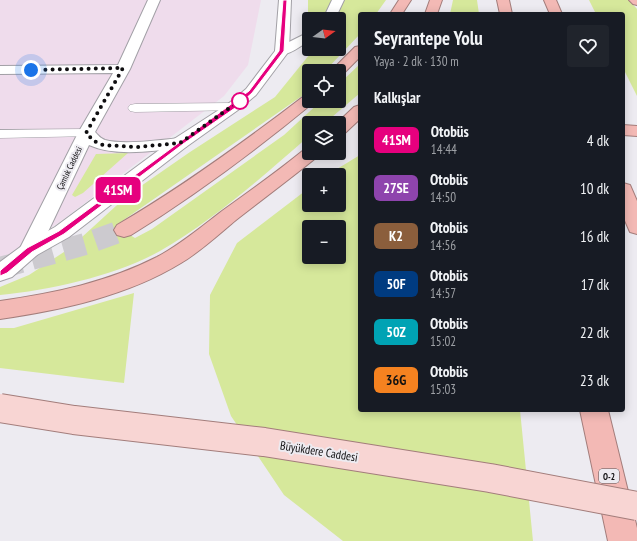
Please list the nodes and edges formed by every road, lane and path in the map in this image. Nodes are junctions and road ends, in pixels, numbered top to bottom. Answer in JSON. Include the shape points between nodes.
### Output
{"nodes":[{"id":1,"x":154,"y":0,"type":"edge"},
{"id":2,"x":285,"y":0,"type":"edge"},
{"id":3,"x":338,"y":0,"type":"edge"},
{"id":4,"x":405,"y":0,"type":"edge"},
{"id":5,"x":437,"y":0,"type":"edge"},
{"id":6,"x":502,"y":0,"type":"edge"},
{"id":7,"x":550,"y":0,"type":"edge"},
{"id":8,"x":332,"y":12,"type":"edge"},
{"id":9,"x":397,"y":12,"type":"edge"},
{"id":10,"x":433,"y":12,"type":"edge"},
{"id":11,"x":440,"y":12,"type":"edge"},
{"id":12,"x":505,"y":12,"type":"edge"},
{"id":13,"x":555,"y":12,"type":"edge"},
{"id":14,"x":302,"y":40,"type":"edge"},
{"id":15,"x":282,"y":51,"type":"junction"},
{"id":16,"x":358,"y":52,"type":"edge"},
{"id":17,"x":345,"y":64,"type":"edge"},
{"id":18,"x":123,"y":68,"type":"junction"},
{"id":19,"x":0,"y":70,"type":"edge"},
{"id":20,"x":302,"y":105,"type":"edge"},
{"id":21,"x":233,"y":107,"type":"junction"},
{"id":22,"x":135,"y":108,"type":"dead end"},
{"id":23,"x":358,"y":112,"type":"edge"},
{"id":24,"x":346,"y":123,"type":"edge"},
{"id":25,"x":625,"y":130,"type":"edge"},
{"id":26,"x":637,"y":131,"type":"edge"},
{"id":27,"x":86,"y":133,"type":"junction"},
{"id":28,"x":0,"y":134,"type":"edge"},
{"id":29,"x":180,"y":143,"type":"junction"},
{"id":30,"x":302,"y":160,"type":"edge"},
{"id":31,"x":625,"y":194,"type":"edge"},
{"id":32,"x":637,"y":227,"type":"edge"},
{"id":33,"x":124,"y":230,"type":"tunnel mouth"},
{"id":34,"x":30,"y":250,"type":"junction"},
{"id":35,"x":0,"y":273,"type":"edge"},
{"id":36,"x":0,"y":310,"type":"edge"},
{"id":37,"x":0,"y":408,"type":"edge"},
{"id":38,"x":594,"y":412,"type":"edge"},
{"id":39,"x":637,"y":506,"type":"edge"},
{"id":40,"x":624,"y":541,"type":"edge"}],
"edges":[{"from":1,"to":18,"type":"street","name":"Çamlık Caddesi"},
{"from":2,"to":15,"type":"street"},
{"from":3,"to":8,"type":"street"},
{"from":4,"to":9,"type":"highway"},
{"from":5,"to":10,"type":"highway"},
{"from":5,"to":11,"type":"highway"},
{"from":6,"to":12,"type":"highway"},
{"from":7,"to":13,"type":"highway"},
{"from":14,"to":15,"type":"street"},
{"from":15,"to":21,"type":"street","via":[[251,92]]},
{"from":16,"to":17,"type":"highway"},
{"from":18,"to":19,"type":"street"},
{"from":18,"to":27,"type":"street","name":"Çamlık Caddesi"},
{"from":20,"to":33,"type":"highway","via":[[168,203]]},
{"from":21,"to":22,"type":"lane"},
{"from":21,"to":29,"type":"street"},
{"from":23,"to":24,"type":"highway"},
{"from":25,"to":26,"type":"highway"},
{"from":27,"to":28,"type":"lane"},
{"from":27,"to":29,"type":"street","via":[[103,145],[137,147]]},
{"from":27,"to":34,"type":"street","name":"Çamlık Caddesi"},
{"from":29,"to":34,"type":"street","via":[[62,232]]},
{"from":30,"to":36,"type":"highway","via":[[166,262],[133,278],[99,289],[60,300]]},
{"from":31,"to":32,"type":"highway"},
{"from":34,"to":35,"type":"street"},
{"from":37,"to":39,"type":"main road","name":"Büyükdere Caddesi","bridge":true,"via":[[74,420],[264,442],[490,478]]},
{"from":38,"to":40,"type":"highway","number":"O-2"}]}
